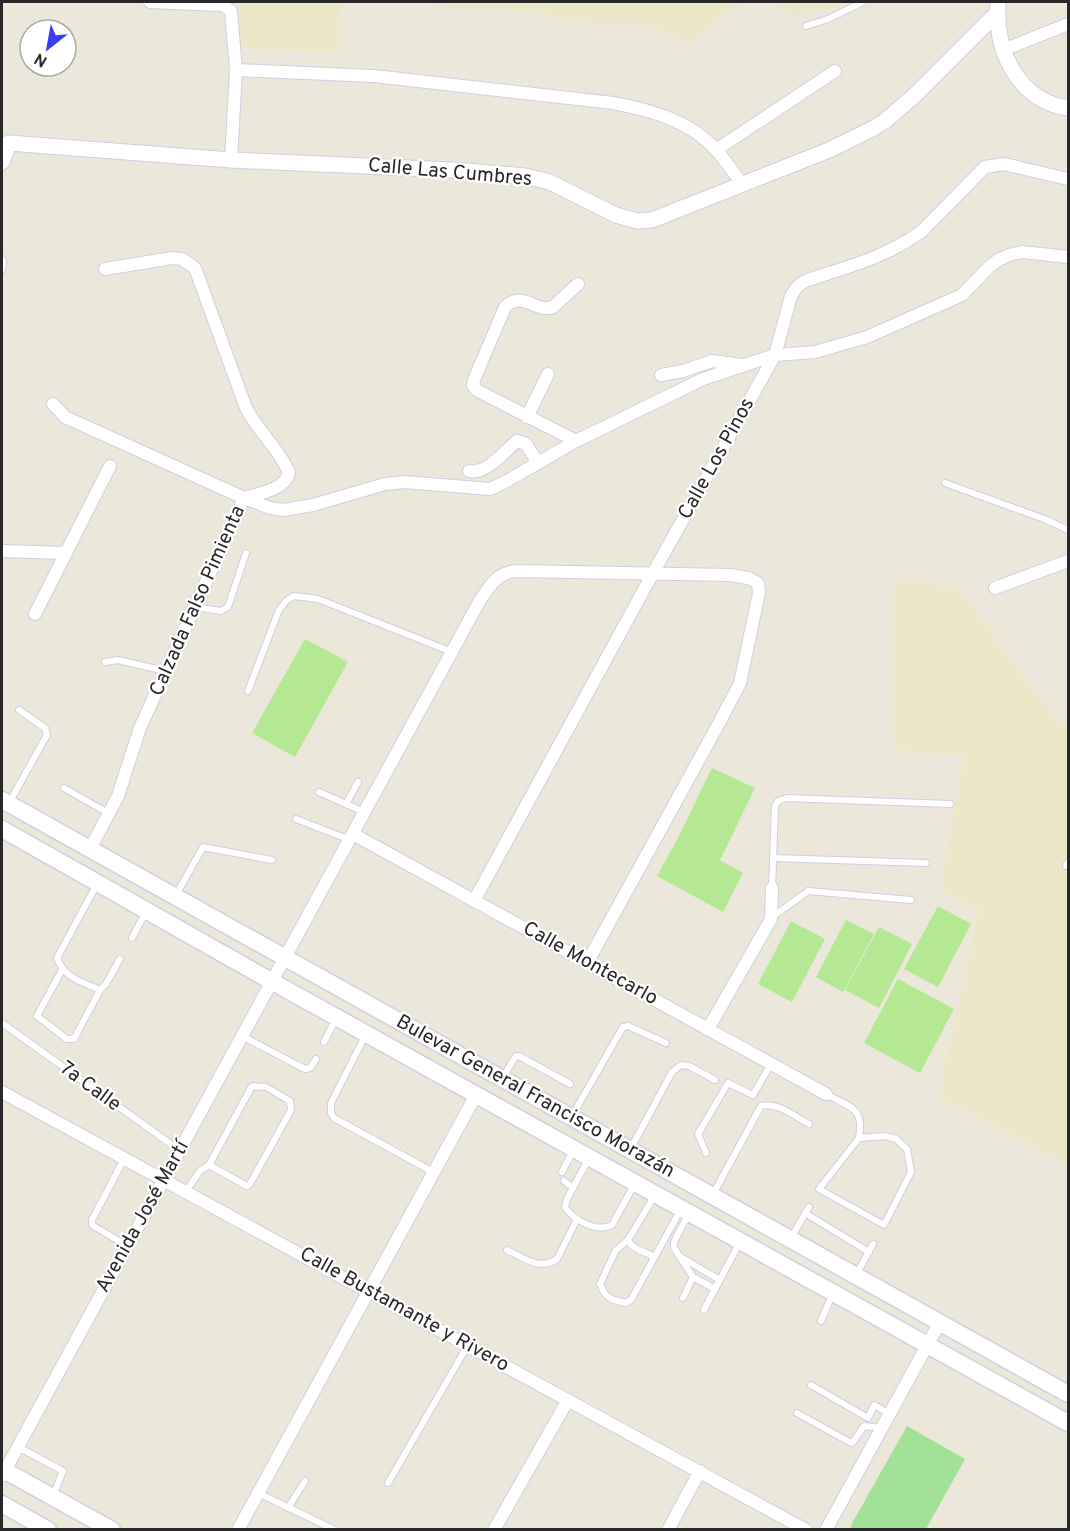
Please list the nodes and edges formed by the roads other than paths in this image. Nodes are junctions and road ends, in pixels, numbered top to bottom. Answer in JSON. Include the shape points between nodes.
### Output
{"nodes":[{"id":1,"x":150,"y":2,"type":"edge"},
{"id":2,"x":863,"y":2,"type":"edge"},
{"id":3,"x":998,"y":7,"type":"edge"},
{"id":4,"x":1068,"y":24,"type":"edge"},
{"id":5,"x":806,"y":26,"type":"dead end"},
{"id":6,"x":1003,"y":50,"type":"junction"},
{"id":7,"x":236,"y":70,"type":"junction"},
{"id":8,"x":835,"y":71,"type":"dead end"},
{"id":9,"x":1068,"y":108,"type":"edge"},
{"id":10,"x":5,"y":143,"type":"edge"},
{"id":11,"x":716,"y":150,"type":"junction"},
{"id":12,"x":231,"y":160,"type":"junction"},
{"id":13,"x":2,"y":162,"type":"edge"},
{"id":14,"x":1068,"y":179,"type":"edge"},
{"id":15,"x":742,"y":184,"type":"junction"},
{"id":16,"x":1068,"y":257,"type":"edge"},
{"id":17,"x":2,"y":259,"type":"edge"},
{"id":18,"x":105,"y":269,"type":"dead end"},
{"id":19,"x":2,"y":270,"type":"edge"},
{"id":20,"x":578,"y":284,"type":"dead end"},
{"id":21,"x":775,"y":355,"type":"junction"},
{"id":22,"x":744,"y":365,"type":"junction"},
{"id":23,"x":548,"y":374,"type":"dead end"},
{"id":24,"x":661,"y":375,"type":"dead end"},
{"id":25,"x":53,"y":405,"type":"dead end"},
{"id":26,"x":527,"y":417,"type":"junction"},
{"id":27,"x":576,"y":441,"type":"junction"},
{"id":28,"x":537,"y":463,"type":"junction"},
{"id":29,"x":110,"y":466,"type":"dead end"},
{"id":30,"x":469,"y":471,"type":"dead end"},
{"id":31,"x":945,"y":483,"type":"dead end"},
{"id":32,"x":244,"y":498,"type":"junction"},
{"id":33,"x":1068,"y":530,"type":"edge"},
{"id":34,"x":2,"y":551,"type":"edge"},
{"id":35,"x":66,"y":553,"type":"junction"},
{"id":36,"x":246,"y":553,"type":"dead end"},
{"id":37,"x":1068,"y":561,"type":"edge"},
{"id":38,"x":653,"y":573,"type":"junction"},
{"id":39,"x":995,"y":588,"type":"dead end"},
{"id":40,"x":195,"y":607,"type":"junction"},
{"id":41,"x":34,"y":614,"type":"dead end"},
{"id":42,"x":452,"y":652,"type":"junction"},
{"id":43,"x":105,"y":662,"type":"dead end"},
{"id":44,"x":166,"y":671,"type":"junction"},
{"id":45,"x":248,"y":691,"type":"dead end"},
{"id":46,"x":19,"y":710,"type":"dead end"},
{"id":47,"x":358,"y":782,"type":"dead end"},
{"id":48,"x":63,"y":788,"type":"dead end"},
{"id":49,"x":319,"y":792,"type":"dead end"},
{"id":50,"x":5,"y":802,"type":"edge"},
{"id":51,"x":346,"y":804,"type":"junction"},
{"id":52,"x":950,"y":804,"type":"dead end"},
{"id":53,"x":365,"y":813,"type":"junction"},
{"id":54,"x":109,"y":814,"type":"junction"},
{"id":55,"x":296,"y":819,"type":"dead end"},
{"id":56,"x":2,"y":829,"type":"edge"},
{"id":57,"x":352,"y":837,"type":"junction"},
{"id":58,"x":90,"y":849,"type":"junction"},
{"id":59,"x":774,"y":858,"type":"junction"},
{"id":60,"x":272,"y":860,"type":"dead end"},
{"id":61,"x":926,"y":863,"type":"dead end"},
{"id":62,"x":98,"y":883,"type":"junction"},
{"id":63,"x":772,"y":888,"type":"joint"},
{"id":64,"x":176,"y":897,"type":"junction"},
{"id":65,"x":911,"y":900,"type":"dead end"},
{"id":66,"x":474,"y":901,"type":"junction"},
{"id":67,"x":147,"y":911,"type":"junction"},
{"id":68,"x":771,"y":919,"type":"junction"},
{"id":69,"x":132,"y":938,"type":"dead end"},
{"id":70,"x":285,"y":958,"type":"junction"},
{"id":71,"x":120,"y":959,"type":"dead end"},
{"id":72,"x":587,"y":963,"type":"junction"},
{"id":73,"x":62,"y":970,"type":"junction"},
{"id":74,"x":271,"y":981,"type":"junction"},
{"id":75,"x":100,"y":990,"type":"junction"},
{"id":76,"x":337,"y":1017,"type":"junction"},
{"id":77,"x":2,"y":1023,"type":"edge"},
{"id":78,"x":708,"y":1029,"type":"junction"},
{"id":79,"x":366,"y":1034,"type":"junction"},
{"id":80,"x":242,"y":1035,"type":"junction"},
{"id":81,"x":324,"y":1042,"type":"dead end"},
{"id":82,"x":666,"y":1043,"type":"dead end"},
{"id":83,"x":316,"y":1059,"type":"dead end"},
{"id":84,"x":771,"y":1064,"type":"junction"},
{"id":85,"x":502,"y":1079,"type":"junction"},
{"id":86,"x":715,"y":1080,"type":"dead end"},
{"id":87,"x":570,"y":1084,"type":"dead end"},
{"id":88,"x":2,"y":1092,"type":"edge"},
{"id":89,"x":826,"y":1094,"type":"joint"},
{"id":90,"x":476,"y":1095,"type":"junction"},
{"id":91,"x":571,"y":1117,"type":"junction"},
{"id":92,"x":809,"y":1124,"type":"dead end"},
{"id":93,"x":858,"y":1138,"type":"junction"},
{"id":94,"x":574,"y":1149,"type":"junction"},
{"id":95,"x":179,"y":1150,"type":"junction"},
{"id":96,"x":630,"y":1150,"type":"junction"},
{"id":97,"x":706,"y":1153,"type":"dead end"},
{"id":98,"x":589,"y":1157,"type":"junction"},
{"id":99,"x":124,"y":1159,"type":"junction"},
{"id":100,"x":209,"y":1165,"type":"junction"},
{"id":101,"x":562,"y":1172,"type":"dead end"},
{"id":102,"x":433,"y":1173,"type":"junction"},
{"id":103,"x":164,"y":1179,"type":"junction"},
{"id":104,"x":564,"y":1181,"type":"dead end"},
{"id":105,"x":635,"y":1183,"type":"junction"},
{"id":106,"x":573,"y":1188,"type":"junction"},
{"id":107,"x":186,"y":1191,"type":"junction"},
{"id":108,"x":655,"y":1194,"type":"junction"},
{"id":109,"x":712,"y":1196,"type":"junction"},
{"id":110,"x":685,"y":1210,"type":"junction"},
{"id":111,"x":577,"y":1219,"type":"junction"},
{"id":112,"x":790,"y":1239,"type":"junction"},
{"id":113,"x":628,"y":1240,"type":"junction"},
{"id":114,"x":741,"y":1241,"type":"junction"},
{"id":115,"x":873,"y":1244,"type":"dead end"},
{"id":116,"x":127,"y":1246,"type":"junction"},
{"id":117,"x":507,"y":1250,"type":"dead end"},
{"id":118,"x":869,"y":1252,"type":"junction"},
{"id":119,"x":656,"y":1255,"type":"junction"},
{"id":120,"x":678,"y":1256,"type":"junction"},
{"id":121,"x":855,"y":1275,"type":"junction"},
{"id":122,"x":693,"y":1277,"type":"junction"},
{"id":123,"x":720,"y":1280,"type":"junction"},
{"id":124,"x":715,"y":1289,"type":"junction"},
{"id":125,"x":369,"y":1291,"type":"junction"},
{"id":126,"x":834,"y":1293,"type":"junction"},
{"id":127,"x":683,"y":1298,"type":"dead end"},
{"id":128,"x":704,"y":1310,"type":"dead end"},
{"id":129,"x":821,"y":1321,"type":"dead end"},
{"id":130,"x":940,"y":1322,"type":"junction"},
{"id":131,"x":928,"y":1344,"type":"junction"},
{"id":132,"x":468,"y":1345,"type":"junction"},
{"id":133,"x":811,"y":1385,"type":"dead end"},
{"id":134,"x":1068,"y":1394,"type":"edge"},
{"id":135,"x":568,"y":1400,"type":"junction"},
{"id":136,"x":797,"y":1413,"type":"dead end"},
{"id":137,"x":890,"y":1414,"type":"junction"},
{"id":138,"x":1068,"y":1423,"type":"edge"},
{"id":139,"x":882,"y":1428,"type":"junction"},
{"id":140,"x":18,"y":1446,"type":"junction"},
{"id":141,"x":700,"y":1471,"type":"junction"},
{"id":142,"x":3,"y":1472,"type":"edge"},
{"id":143,"x":305,"y":1481,"type":"dead end"},
{"id":144,"x":388,"y":1483,"type":"dead end"},
{"id":145,"x":258,"y":1493,"type":"junction"},
{"id":146,"x":53,"y":1497,"type":"junction"},
{"id":147,"x":2,"y":1504,"type":"edge"},
{"id":148,"x":288,"y":1508,"type":"junction"},
{"id":149,"x":48,"y":1530,"type":"edge"},
{"id":150,"x":112,"y":1530,"type":"edge"},
{"id":151,"x":238,"y":1530,"type":"edge"},
{"id":152,"x":335,"y":1530,"type":"edge"},
{"id":153,"x":494,"y":1530,"type":"edge"},
{"id":154,"x":668,"y":1530,"type":"edge"},
{"id":155,"x":807,"y":1530,"type":"edge"},
{"id":156,"x":826,"y":1530,"type":"edge"}],
"edges":[{"from":1,"to":7,"type":"street","via":[[227,7],[231,11]]},
{"from":2,"to":5,"type":"lane"},
{"from":3,"to":6,"type":"street"},
{"from":3,"to":15,"type":"street","name":"Calle Las Cumbres","via":[[915,95],[885,121],[829,150]]},
{"from":4,"to":6,"type":"street"},
{"from":6,"to":9,"type":"street","via":[[1010,68],[1032,94]]},
{"from":7,"to":11,"type":"street","via":[[374,76],[614,103],[680,122]]},
{"from":7,"to":12,"type":"street"},
{"from":8,"to":11,"type":"street"},
{"from":10,"to":12,"type":"street","name":"Calle Las Cumbres"},
{"from":10,"to":13,"type":"street"},
{"from":11,"to":15,"type":"street"},
{"from":12,"to":15,"type":"street","name":"Calle Las Cumbres","via":[[525,176],[550,182],[616,215],[637,221],[652,220]]},
{"from":14,"to":21,"type":"street","name":"Calle Los Pinos","via":[[1004,164],[985,167],[909,240],[872,260],[797,287]]},
{"from":16,"to":21,"type":"street","via":[[1022,252],[1000,258],[962,295],[867,338],[814,352]]},
{"from":17,"to":19,"type":"lane"},
{"from":18,"to":32,"type":"street","name":"Calzada Falso Pimienta","via":[[172,258],[182,259],[195,268],[246,408],[289,472],[280,486]]},
{"from":20,"to":26,"type":"street","via":[[548,309],[511,301],[474,380],[478,391]]},
{"from":21,"to":22,"type":"street"},
{"from":21,"to":38,"type":"street","name":"Calle Los Pinos"},
{"from":22,"to":24,"type":"street","via":[[712,361]]},
{"from":22,"to":27,"type":"street","via":[[704,379]]},
{"from":23,"to":26,"type":"street"},
{"from":25,"to":32,"type":"street","via":[[65,417]]},
{"from":26,"to":27,"type":"street"},
{"from":27,"to":28,"type":"street"},
{"from":28,"to":30,"type":"street","via":[[526,444],[517,441],[483,470]]},
{"from":28,"to":32,"type":"street","via":[[490,489],[385,484],[284,510]]},
{"from":29,"to":35,"type":"street"},
{"from":31,"to":33,"type":"lane"},
{"from":32,"to":40,"type":"street","name":"Calzada Falso Pimienta"},
{"from":34,"to":35,"type":"street"},
{"from":35,"to":41,"type":"street"},
{"from":36,"to":40,"type":"lane","via":[[228,607],[221,611]]},
{"from":37,"to":39,"type":"street"},
{"from":38,"to":42,"type":"street","name":"Avenida José Martí","via":[[504,572],[495,578],[479,602]]},
{"from":38,"to":66,"type":"street","name":"Calle Los Pinos"},
{"from":38,"to":72,"type":"street","via":[[748,578],[758,583],[759,593],[740,682]]},
{"from":40,"to":44,"type":"street","name":"Calzada Falso Pimienta"},
{"from":42,"to":45,"type":"lane","via":[[318,599],[294,596],[279,610]]},
{"from":42,"to":53,"type":"street","name":"Avenida José Martí"},
{"from":43,"to":44,"type":"lane","via":[[118,660]]},
{"from":44,"to":54,"type":"street","name":"Calzada Falso Pimienta","via":[[140,728]]},
{"from":46,"to":50,"type":"lane","via":[[45,728],[47,735]]},
{"from":47,"to":51,"type":"lane"},
{"from":48,"to":54,"type":"lane"},
{"from":49,"to":51,"type":"lane"},
{"from":50,"to":58,"type":"main road","name":"Bulevar General Francisco Morazán"},
{"from":51,"to":53,"type":"lane"},
{"from":52,"to":59,"type":"lane","via":[[787,798],[775,806]]},
{"from":53,"to":57,"type":"street","name":"Avenida José Martí"},
{"from":54,"to":58,"type":"street","name":"Calzada Falso Pimienta"},
{"from":55,"to":57,"type":"lane"},
{"from":56,"to":62,"type":"main road","name":"Bulevar General Francisco Morazán"},
{"from":57,"to":66,"type":"street","name":"Calle Montecarlo"},
{"from":57,"to":70,"type":"street","name":"Avenida José Martí"},
{"from":58,"to":64,"type":"main road","name":"Bulevar General Francisco Morazán"},
{"from":59,"to":61,"type":"lane"},
{"from":59,"to":63,"type":"lane"},
{"from":60,"to":64,"type":"lane","via":[[203,847]]},
{"from":62,"to":67,"type":"main road","name":"Bulevar General Francisco Morazán"},
{"from":62,"to":73,"type":"lane","via":[[57,958]]},
{"from":63,"to":68,"type":"street"},
{"from":64,"to":70,"type":"main road","name":"Bulevar General Francisco Morazán"},
{"from":65,"to":68,"type":"lane","via":[[808,891]]},
{"from":66,"to":72,"type":"street","name":"Calle Montecarlo"},
{"from":67,"to":69,"type":"lane"},
{"from":67,"to":74,"type":"main road","name":"Bulevar General Francisco Morazán"},
{"from":68,"to":78,"type":"street"},
{"from":70,"to":74,"type":"street","name":"Avenida José Martí"},
{"from":70,"to":85,"type":"main road","name":"Bulevar General Francisco Morazán"},
{"from":71,"to":75,"type":"lane"},
{"from":72,"to":78,"type":"street","name":"Calle Montecarlo"},
{"from":73,"to":75,"type":"lane"},
{"from":73,"to":75,"type":"lane","via":[[37,1016],[67,1039],[74,1038]]},
{"from":74,"to":76,"type":"main road","name":"Bulevar General Francisco Morazán"},
{"from":74,"to":80,"type":"street","name":"Avenida José Martí"},
{"from":76,"to":79,"type":"main road","name":"Bulevar General Francisco Morazán"},
{"from":76,"to":81,"type":"lane"},
{"from":77,"to":95,"type":"lane","name":"7a Calle"},
{"from":78,"to":84,"type":"street","name":"Calle Montecarlo"},
{"from":79,"to":90,"type":"main road","name":"Bulevar General Francisco Morazán"},
{"from":79,"to":102,"type":"lane","via":[[331,1103],[331,1113]]},
{"from":80,"to":83,"type":"lane","via":[[305,1069]]},
{"from":80,"to":95,"type":"street","name":"Avenida José Martí"},
{"from":82,"to":91,"type":"lane","via":[[623,1027]]},
{"from":84,"to":89,"type":"street","name":"Calle Montecarlo"},
{"from":84,"to":97,"type":"lane","via":[[753,1095],[728,1083],[698,1134]]},
{"from":85,"to":87,"type":"lane","via":[[519,1056]]},
{"from":85,"to":91,"type":"main road","name":"Bulevar General Francisco Morazán"},
{"from":86,"to":96,"type":"lane","via":[[689,1066],[681,1065],[672,1072]]},
{"from":88,"to":99,"type":"street","name":"Calle Bustamante y Rivero"},
{"from":89,"to":93,"type":"lane","via":[[855,1110],[860,1117]]},
{"from":90,"to":94,"type":"main road","name":"Bulevar General Francisco Morazán"},
{"from":90,"to":102,"type":"street"},
{"from":91,"to":96,"type":"main road","name":"Bulevar General Francisco Morazán"},
{"from":92,"to":109,"type":"lane","via":[[777,1106],[761,1106]]},
{"from":93,"to":93,"type":"lane","via":[[885,1136],[896,1139],[907,1149],[911,1172],[884,1226],[819,1189]]},
{"from":94,"to":98,"type":"main road","name":"Bulevar General Francisco Morazán"},
{"from":94,"to":101,"type":"lane"},
{"from":95,"to":103,"type":"street","name":"Avenida José Martí"},
{"from":96,"to":109,"type":"main road","name":"Bulevar General Francisco Morazán"},
{"from":98,"to":105,"type":"main road","name":"Bulevar General Francisco Morazán"},
{"from":98,"to":106,"type":"lane"},
{"from":99,"to":103,"type":"street","name":"Calle Bustamante y Rivero"},
{"from":99,"to":116,"type":"lane","via":[[92,1225]]},
{"from":100,"to":100,"type":"lane","via":[[246,1186],[250,1184],[291,1110],[290,1101],[266,1087],[252,1086]]},
{"from":100,"to":107,"type":"lane"},
{"from":102,"to":125,"type":"street"},
{"from":103,"to":107,"type":"street","name":"Calle Bustamante y Rivero"},
{"from":103,"to":116,"type":"street","name":"Avenida José Martí"},
{"from":104,"to":106,"type":"lane"},
{"from":105,"to":108,"type":"main road","name":"Bulevar General Francisco Morazán"},
{"from":105,"to":111,"type":"lane","via":[[609,1227],[598,1228]]},
{"from":106,"to":111,"type":"lane","via":[[565,1207]]},
{"from":107,"to":125,"type":"street","name":"Calle Bustamante y Rivero"},
{"from":108,"to":110,"type":"main road","name":"Bulevar General Francisco Morazán"},
{"from":108,"to":113,"type":"lane"},
{"from":109,"to":112,"type":"main road","name":"Bulevar General Francisco Morazán"},
{"from":110,"to":114,"type":"main road","name":"Bulevar General Francisco Morazán"},
{"from":110,"to":119,"type":"lane"},
{"from":110,"to":120,"type":"lane","via":[[674,1242]]},
{"from":111,"to":117,"type":"lane","via":[[552,1262],[536,1264]]},
{"from":112,"to":118,"type":"lane","via":[[807,1210]]},
{"from":112,"to":121,"type":"main road","name":"Bulevar General Francisco Morazán"},
{"from":113,"to":119,"type":"lane","via":[[636,1249]]},
{"from":113,"to":119,"type":"lane","via":[[616,1251],[600,1284],[611,1299],[625,1303],[631,1300]]},
{"from":114,"to":123,"type":"lane"},
{"from":114,"to":126,"type":"main road","name":"Bulevar General Francisco Morazán"},
{"from":115,"to":118,"type":"lane"},
{"from":116,"to":140,"type":"street","name":"Avenida José Martí"},
{"from":118,"to":121,"type":"lane"},
{"from":120,"to":122,"type":"lane"},
{"from":120,"to":123,"type":"lane"},
{"from":121,"to":130,"type":"main road","name":"Bulevar General Francisco Morazán"},
{"from":122,"to":124,"type":"lane"},
{"from":122,"to":127,"type":"lane"},
{"from":123,"to":124,"type":"lane"},
{"from":124,"to":128,"type":"lane"},
{"from":125,"to":132,"type":"street","name":"Calle Bustamante y Rivero"},
{"from":125,"to":145,"type":"street"},
{"from":126,"to":129,"type":"lane"},
{"from":126,"to":131,"type":"main road","name":"Bulevar General Francisco Morazán"},
{"from":130,"to":131,"type":"street"},
{"from":130,"to":134,"type":"main road","name":"Bulevar General Francisco Morazán"},
{"from":131,"to":137,"type":"street"},
{"from":131,"to":138,"type":"main road","name":"Bulevar General Francisco Morazán"},
{"from":132,"to":135,"type":"street","name":"Calle Bustamante y Rivero"},
{"from":132,"to":144,"type":"lane"},
{"from":133,"to":137,"type":"lane","via":[[868,1418],[874,1406]]},
{"from":135,"to":141,"type":"street","name":"Calle Bustamante y Rivero"},
{"from":135,"to":153,"type":"street"},
{"from":136,"to":139,"type":"lane","via":[[851,1443],[864,1426]]},
{"from":137,"to":139,"type":"street"},
{"from":139,"to":156,"type":"street"},
{"from":140,"to":142,"type":"street","name":"Avenida José Martí"},
{"from":140,"to":146,"type":"lane","via":[[63,1471]]},
{"from":141,"to":154,"type":"street"},
{"from":141,"to":155,"type":"street","name":"Calle Bustamante y Rivero"},
{"from":142,"to":146,"type":"main road"},
{"from":143,"to":148,"type":"lane"},
{"from":145,"to":148,"type":"lane"},
{"from":145,"to":151,"type":"street"},
{"from":146,"to":150,"type":"main road"},
{"from":147,"to":149,"type":"main road"},
{"from":148,"to":152,"type":"lane"}]}
